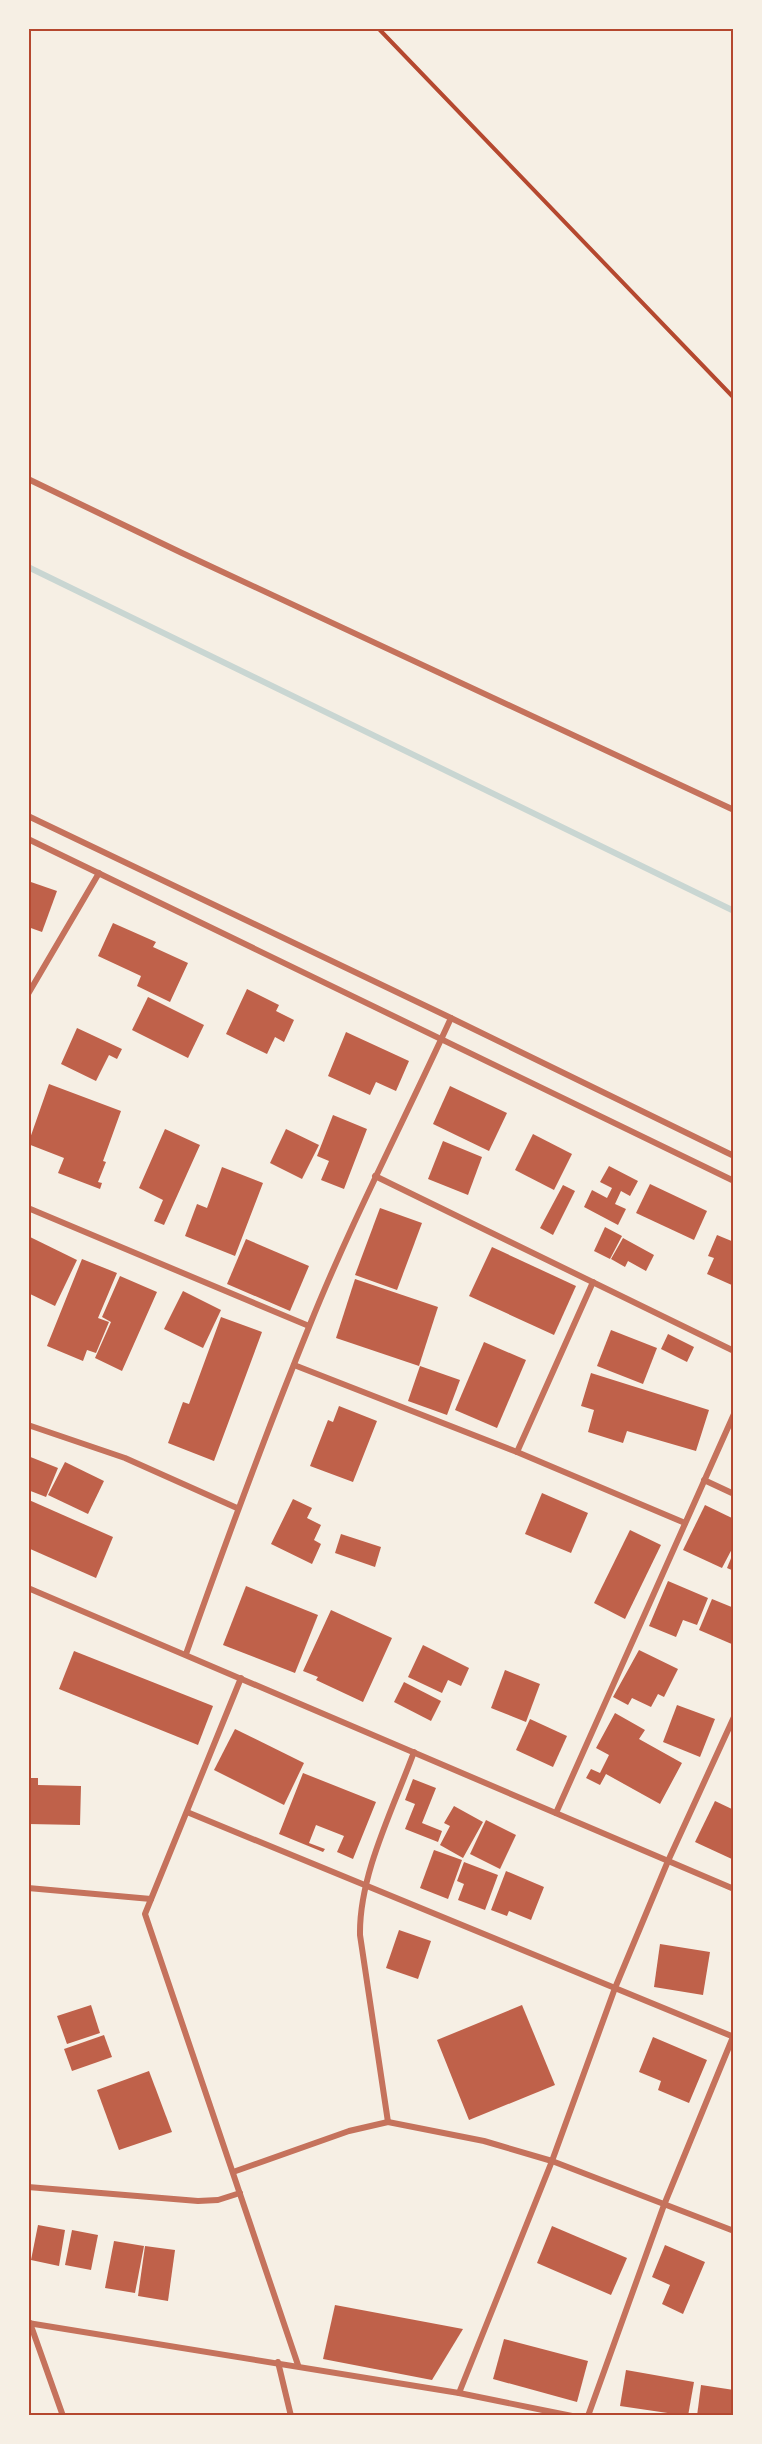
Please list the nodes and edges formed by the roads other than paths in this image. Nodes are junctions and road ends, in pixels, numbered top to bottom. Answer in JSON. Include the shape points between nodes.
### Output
{"nodes":[{"id":1,"x":28,"y":479,"type":"edge"},
{"id":2,"x":734,"y":810,"type":"edge"},
{"id":3,"x":28,"y":816,"type":"edge"},
{"id":4,"x":28,"y":839,"type":"edge"},
{"id":5,"x":99,"y":873,"type":"junction"},
{"id":6,"x":28,"y":994,"type":"edge"},
{"id":7,"x":451,"y":1018,"type":"junction"},
{"id":8,"x":442,"y":1038,"type":"junction"},
{"id":9,"x":734,"y":1156,"type":"edge"},
{"id":10,"x":375,"y":1176,"type":"junction"},
{"id":11,"x":734,"y":1181,"type":"edge"},
{"id":12,"x":28,"y":1208,"type":"edge"},
{"id":13,"x":593,"y":1282,"type":"junction"},
{"id":14,"x":309,"y":1326,"type":"junction"},
{"id":15,"x":734,"y":1351,"type":"edge"},
{"id":16,"x":294,"y":1365,"type":"junction"},
{"id":17,"x":734,"y":1414,"type":"edge"},
{"id":18,"x":28,"y":1425,"type":"edge"},
{"id":19,"x":517,"y":1452,"type":"junction"},
{"id":20,"x":704,"y":1480,"type":"junction"},
{"id":21,"x":734,"y":1494,"type":"edge"},
{"id":22,"x":237,"y":1508,"type":"junction"},
{"id":23,"x":685,"y":1523,"type":"junction"},
{"id":24,"x":28,"y":1588,"type":"edge"},
{"id":25,"x":186,"y":1654,"type":"junction"},
{"id":26,"x":241,"y":1677,"type":"junction"},
{"id":27,"x":734,"y":1717,"type":"edge"},
{"id":28,"x":414,"y":1752,"type":"junction"},
{"id":29,"x":187,"y":1812,"type":"junction"},
{"id":30,"x":556,"y":1813,"type":"junction"},
{"id":31,"x":668,"y":1861,"type":"junction"},
{"id":32,"x":365,"y":1885,"type":"junction"},
{"id":33,"x":28,"y":1888,"type":"edge"},
{"id":34,"x":734,"y":1889,"type":"edge"},
{"id":35,"x":151,"y":1899,"type":"junction"},
{"id":36,"x":615,"y":1988,"type":"junction"},
{"id":37,"x":733,"y":2037,"type":"edge"},
{"id":38,"x":388,"y":2122,"type":"junction"},
{"id":39,"x":552,"y":2161,"type":"junction"},
{"id":40,"x":233,"y":2172,"type":"junction"},
{"id":41,"x":28,"y":2187,"type":"edge"},
{"id":42,"x":240,"y":2193,"type":"junction"},
{"id":43,"x":664,"y":2205,"type":"junction"},
{"id":44,"x":734,"y":2231,"type":"edge"},
{"id":45,"x":29,"y":2323,"type":"edge"},
{"id":46,"x":278,"y":2362,"type":"junction"},
{"id":47,"x":298,"y":2366,"type":"junction"},
{"id":48,"x":459,"y":2393,"type":"junction"},
{"id":49,"x":63,"y":2415,"type":"edge"},
{"id":50,"x":291,"y":2415,"type":"edge"},
{"id":51,"x":572,"y":2415,"type":"edge"},
{"id":52,"x":588,"y":2415,"type":"edge"}],
"edges":[{"from":1,"to":2,"type":"street"},
{"from":3,"to":7,"type":"street"},
{"from":4,"to":5,"type":"street"},
{"from":5,"to":6,"type":"street"},
{"from":5,"to":8,"type":"street"},
{"from":7,"to":8,"type":"street"},
{"from":7,"to":9,"type":"street"},
{"from":8,"to":10,"type":"street"},
{"from":8,"to":11,"type":"street"},
{"from":10,"to":13,"type":"street"},
{"from":10,"to":14,"type":"street"},
{"from":12,"to":14,"type":"street"},
{"from":13,"to":15,"type":"street"},
{"from":13,"to":19,"type":"street"},
{"from":14,"to":16,"type":"street"},
{"from":16,"to":19,"type":"street"},
{"from":16,"to":22,"type":"street"},
{"from":17,"to":20,"type":"street"},
{"from":18,"to":22,"type":"street","via":[[125,1458]]},
{"from":19,"to":23,"type":"street"},
{"from":20,"to":21,"type":"street"},
{"from":20,"to":23,"type":"street"},
{"from":22,"to":25,"type":"street"},
{"from":23,"to":30,"type":"street"},
{"from":24,"to":25,"type":"street"},
{"from":25,"to":26,"type":"street"},
{"from":26,"to":28,"type":"street"},
{"from":26,"to":29,"type":"street"},
{"from":27,"to":31,"type":"street"},
{"from":28,"to":30,"type":"street"},
{"from":28,"to":32,"type":"street"},
{"from":29,"to":32,"type":"street"},
{"from":29,"to":35,"type":"street"},
{"from":30,"to":31,"type":"street"},
{"from":31,"to":34,"type":"street"},
{"from":31,"to":36,"type":"street"},
{"from":32,"to":36,"type":"street"},
{"from":32,"to":38,"type":"street","via":[[360,1935]]},
{"from":33,"to":35,"type":"street"},
{"from":35,"to":40,"type":"street","via":[[145,1914]]},
{"from":36,"to":37,"type":"street"},
{"from":36,"to":39,"type":"street"},
{"from":37,"to":43,"type":"street"},
{"from":38,"to":39,"type":"street","via":[[484,2141]]},
{"from":38,"to":40,"type":"street","via":[[349,2131]]},
{"from":39,"to":43,"type":"street"},
{"from":39,"to":48,"type":"street"},
{"from":40,"to":42,"type":"street"},
{"from":41,"to":42,"type":"street","via":[[198,2201]]},
{"from":42,"to":47,"type":"street"},
{"from":43,"to":44,"type":"street"},
{"from":43,"to":52,"type":"street"},
{"from":45,"to":46,"type":"street"},
{"from":45,"to":49,"type":"street"},
{"from":46,"to":47,"type":"street"},
{"from":46,"to":50,"type":"street"},
{"from":47,"to":48,"type":"street"},
{"from":48,"to":51,"type":"street"}]}
